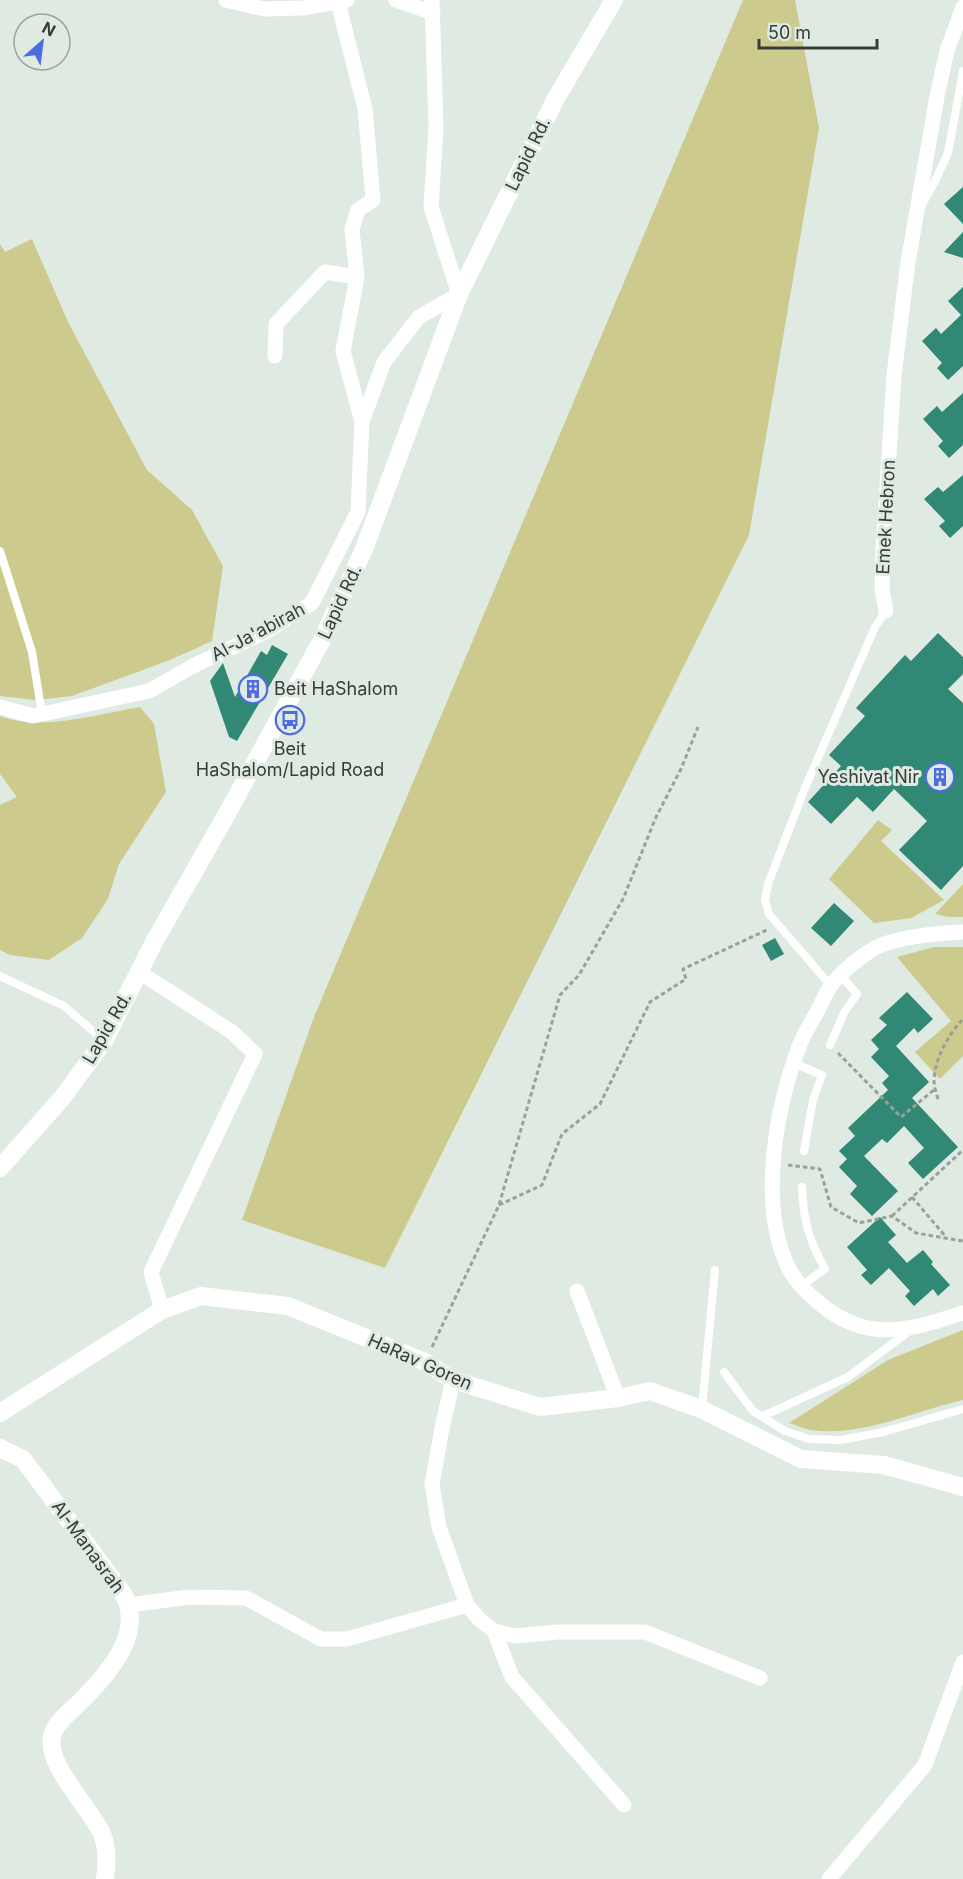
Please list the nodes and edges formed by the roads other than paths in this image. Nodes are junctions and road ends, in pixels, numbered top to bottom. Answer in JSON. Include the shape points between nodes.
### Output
{"nodes":[{"id":1,"x":226,"y":0,"type":"edge"},
{"id":2,"x":396,"y":0,"type":"edge"},
{"id":3,"x":614,"y":0,"type":"edge"},
{"id":4,"x":343,"y":1,"type":"edge"},
{"id":5,"x":433,"y":6,"type":"edge"},
{"id":6,"x":962,"y":13,"type":"edge"},
{"id":7,"x":963,"y":71,"type":"edge"},
{"id":8,"x":916,"y":215,"type":"junction"},
{"id":9,"x":357,"y":277,"type":"junction"},
{"id":10,"x":459,"y":294,"type":"junction"},
{"id":11,"x":275,"y":356,"type":"dead end"},
{"id":12,"x":363,"y":422,"type":"junction"},
{"id":13,"x":0,"y":551,"type":"edge"},
{"id":14,"x":886,"y":611,"type":"joint"},
{"id":15,"x":0,"y":707,"type":"edge"},
{"id":16,"x":42,"y":714,"type":"junction"},
{"id":17,"x":963,"y":932,"type":"edge"},
{"id":18,"x":139,"y":972,"type":"junction"},
{"id":19,"x":0,"y":976,"type":"edge"},
{"id":20,"x":836,"y":980,"type":"junction"},
{"id":21,"x":104,"y":1041,"type":"junction"},
{"id":22,"x":830,"y":1045,"type":"road end"},
{"id":23,"x":794,"y":1063,"type":"junction"},
{"id":24,"x":804,"y":1151,"type":"dead end"},
{"id":25,"x":0,"y":1168,"type":"edge"},
{"id":26,"x":802,"y":1187,"type":"dead end"},
{"id":27,"x":715,"y":1270,"type":"dead end"},
{"id":28,"x":801,"y":1286,"type":"junction"},
{"id":29,"x":577,"y":1291,"type":"dead end"},
{"id":30,"x":162,"y":1310,"type":"junction"},
{"id":31,"x":963,"y":1313,"type":"edge"},
{"id":32,"x":914,"y":1327,"type":"junction"},
{"id":33,"x":724,"y":1372,"type":"dead end"},
{"id":34,"x":453,"y":1380,"type":"junction"},
{"id":35,"x":618,"y":1398,"type":"junction"},
{"id":36,"x":701,"y":1409,"type":"junction"},
{"id":37,"x":963,"y":1409,"type":"edge"},
{"id":38,"x":0,"y":1413,"type":"edge"},
{"id":39,"x":763,"y":1416,"type":"junction"},
{"id":40,"x":0,"y":1448,"type":"edge"},
{"id":41,"x":963,"y":1487,"type":"edge"},
{"id":42,"x":129,"y":1605,"type":"junction"},
{"id":43,"x":467,"y":1605,"type":"junction"},
{"id":44,"x":494,"y":1631,"type":"junction"},
{"id":45,"x":963,"y":1662,"type":"edge"},
{"id":46,"x":760,"y":1678,"type":"dead end"},
{"id":47,"x":624,"y":1805,"type":"dead end"},
{"id":48,"x":105,"y":1879,"type":"edge"},
{"id":49,"x":829,"y":1879,"type":"edge"}],
"edges":[{"from":1,"to":4,"type":"street","via":[[264,9]]},
{"from":2,"to":5,"type":"street"},
{"from":3,"to":10,"type":"street","name":"Lapid Rd.","via":[[555,100]]},
{"from":4,"to":9,"type":"street","via":[[365,109],[374,200],[358,210],[352,229]]},
{"from":5,"to":10,"type":"street","via":[[436,127],[431,207]]},
{"from":6,"to":8,"type":"street","name":"Emek Hebron","via":[[947,51]]},
{"from":7,"to":8,"type":"lane","via":[[948,153]]},
{"from":8,"to":14,"type":"street","name":"Emek Hebron","via":[[894,375],[882,580]]},
{"from":9,"to":11,"type":"street","via":[[325,272],[276,324]]},
{"from":9,"to":12,"type":"street","via":[[343,351]]},
{"from":10,"to":12,"type":"street","name":"Al-Ja'abirah","via":[[419,317],[384,362]]},
{"from":10,"to":18,"type":"street","name":"Lapid Rd.","via":[[364,549],[323,638]]},
{"from":12,"to":16,"type":"street","name":"Al-Ja'abirah","via":[[358,512],[312,603],[269,630],[149,691]]},
{"from":13,"to":16,"type":"lane","via":[[32,652]]},
{"from":14,"to":20,"type":"lane","name":"Emek Hebron","via":[[875,627],[805,788],[765,900],[778,925]]},
{"from":15,"to":16,"type":"street","name":"Al-Ja'abirah","via":[[33,716]]},
{"from":17,"to":20,"type":"street","via":[[928,935],[873,949]]},
{"from":18,"to":21,"type":"street","name":"Lapid Rd."},
{"from":18,"to":30,"type":"street","via":[[232,1032],[255,1054],[151,1272]]},
{"from":19,"to":21,"type":"lane","via":[[64,1006]]},
{"from":20,"to":22,"type":"lane","name":"Emek Hebron","via":[[857,994]]},
{"from":20,"to":23,"type":"street","via":[[801,1042]]},
{"from":21,"to":25,"type":"street","name":"Lapid Rd.","via":[[63,1098]]},
{"from":23,"to":24,"type":"lane","via":[[822,1075]]},
{"from":23,"to":28,"type":"street","via":[[779,1117],[774,1205],[789,1267]]},
{"from":26,"to":28,"type":"lane","via":[[808,1234],[825,1269]]},
{"from":27,"to":36,"type":"lane"},
{"from":28,"to":32,"type":"street","via":[[833,1314],[852,1323],[872,1329]]},
{"from":29,"to":35,"type":"street"},
{"from":30,"to":34,"type":"street","name":"HaRav Goren","via":[[201,1296],[288,1306],[424,1362]]},
{"from":30,"to":38,"type":"street","name":"HaRav Goren"},
{"from":31,"to":32,"type":"street"},
{"from":32,"to":39,"type":"lane","via":[[848,1377]]},
{"from":33,"to":39,"type":"lane","via":[[753,1411]]},
{"from":34,"to":35,"type":"street","name":"HaRav Goren","via":[[540,1407]]},
{"from":34,"to":43,"type":"street","via":[[432,1484],[439,1527]]},
{"from":35,"to":36,"type":"street","name":"HaRav Goren","via":[[650,1391]]},
{"from":36,"to":41,"type":"street","name":"HaRav Goren","via":[[801,1459],[884,1465]]},
{"from":37,"to":39,"type":"lane","via":[[841,1440],[808,1439],[785,1431]]},
{"from":40,"to":42,"type":"street","name":"Al-Manasrah","via":[[23,1459]]},
{"from":42,"to":43,"type":"street","via":[[189,1597],[246,1598],[321,1639],[348,1639]]},
{"from":42,"to":48,"type":"street","name":"Al-Manasrah","via":[[131,1624],[126,1642],[101,1682],[59,1723],[51,1741],[65,1778],[102,1833],[107,1856]]},
{"from":43,"to":44,"type":"street"},
{"from":44,"to":46,"type":"street","via":[[515,1636],[645,1632]]},
{"from":44,"to":47,"type":"street","via":[[512,1677]]},
{"from":45,"to":49,"type":"street","via":[[925,1766]]}]}
